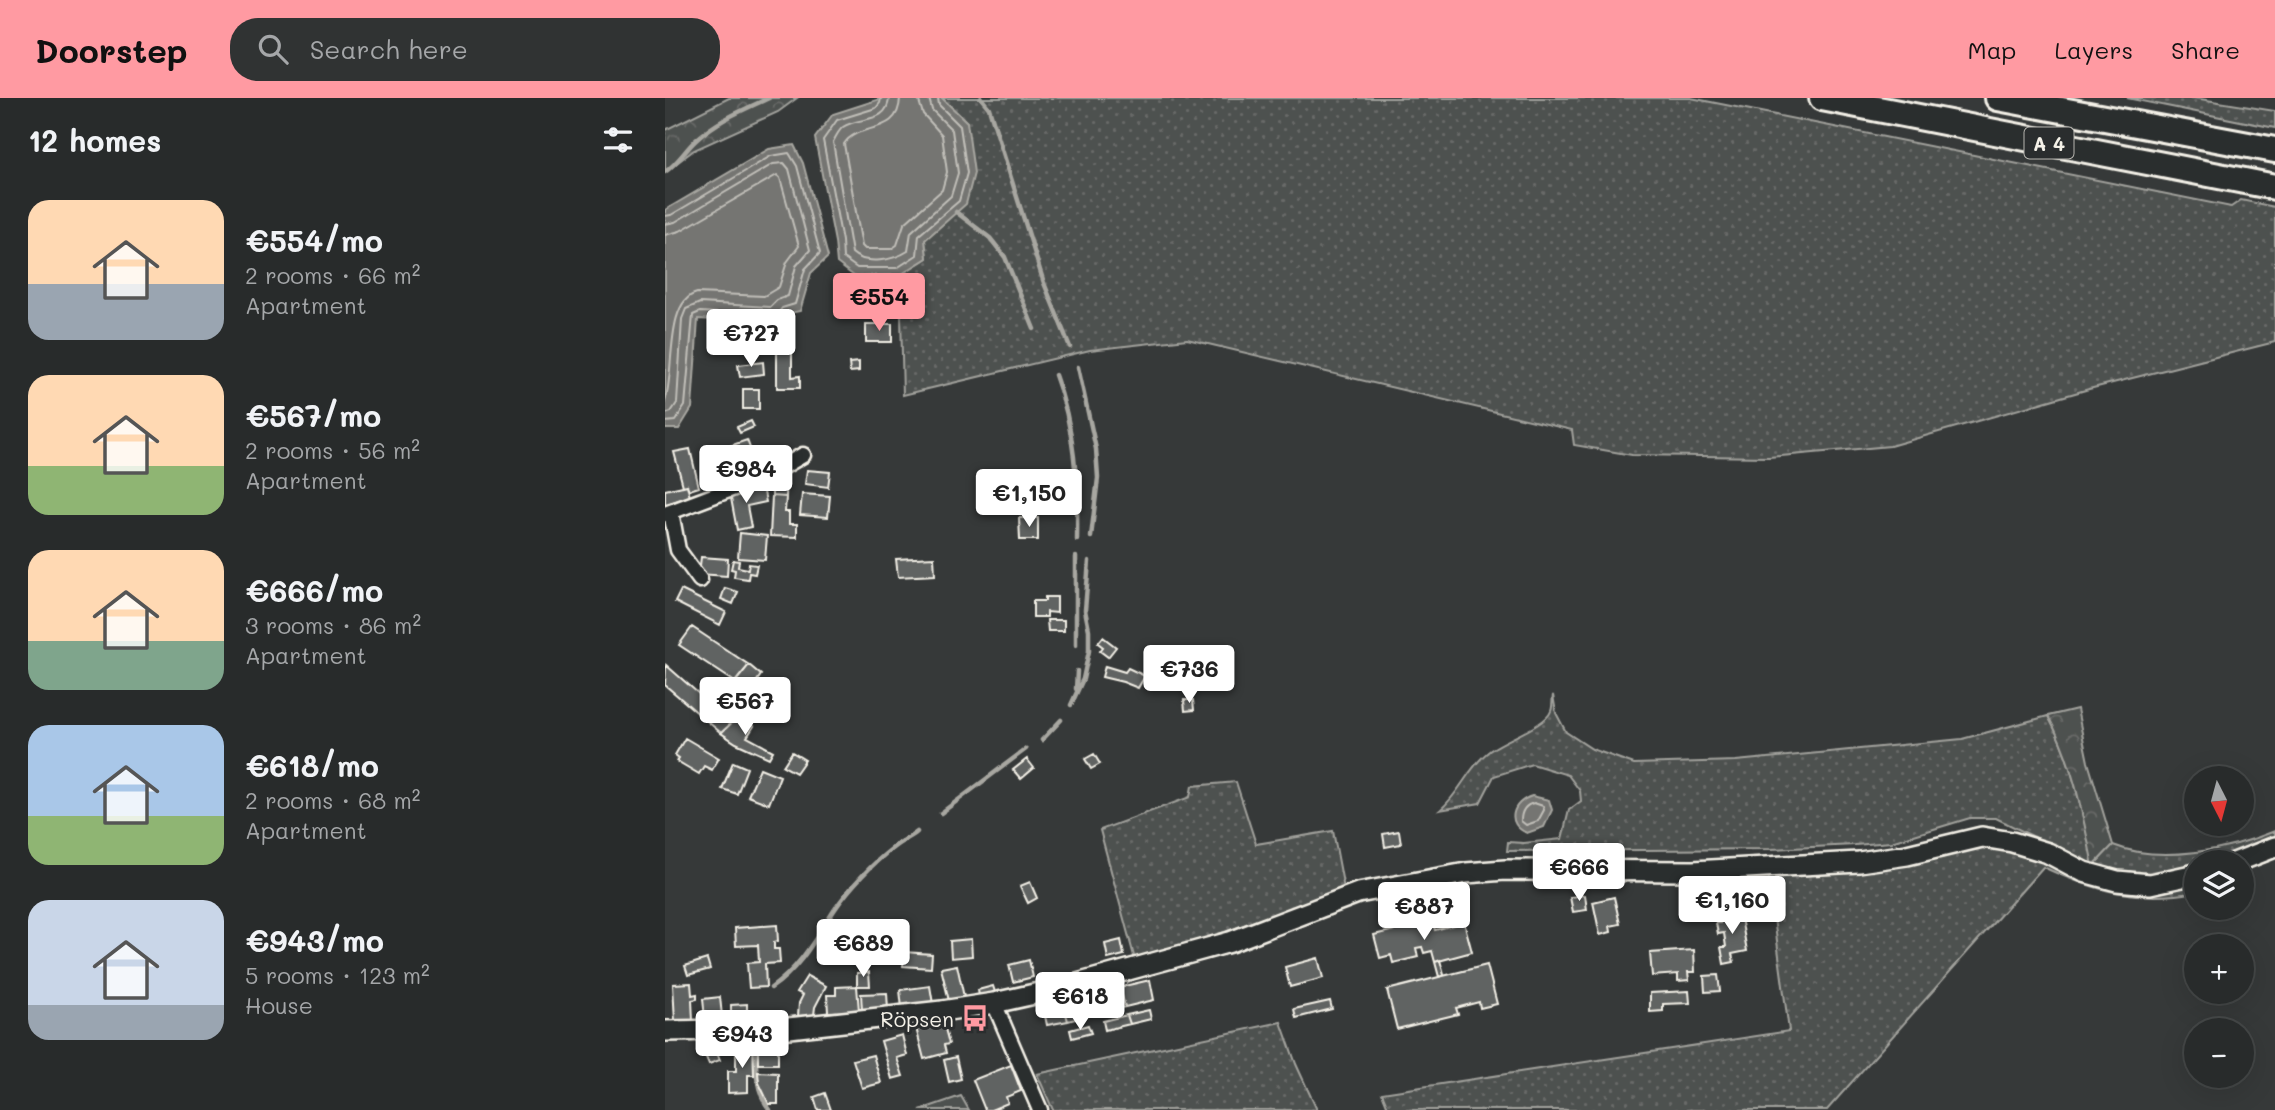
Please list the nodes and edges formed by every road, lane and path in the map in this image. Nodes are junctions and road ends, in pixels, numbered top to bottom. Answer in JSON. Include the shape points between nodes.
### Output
{"nodes":[{"id":1,"x":1822,"y":98,"type":"edge"},
{"id":2,"x":1998,"y":98,"type":"edge"},
{"id":3,"x":2275,"y":150,"type":"edge"},
{"id":4,"x":2275,"y":187,"type":"edge"},
{"id":5,"x":803,"y":455,"type":"dead end"},
{"id":6,"x":668,"y":513,"type":"edge"},
{"id":7,"x":700,"y":580,"type":"dead end"},
{"id":8,"x":2275,"y":847,"type":"edge"},
{"id":9,"x":2254,"y":855,"type":"edge"},
{"id":10,"x":2184,"y":877,"type":"edge"},
{"id":11,"x":994,"y":1003,"type":"junction"},
{"id":12,"x":665,"y":1031,"type":"edge"},
{"id":13,"x":1040,"y":1110,"type":"edge"}],
"edges":[{"from":1,"to":4,"type":"highway","number":"A 4"},
{"from":2,"to":3,"type":"highway","number":"A 4"},
{"from":5,"to":6,"type":"street","via":[[769,475]]},
{"from":6,"to":7,"type":"street","via":[[678,550]]},
{"from":8,"to":9,"type":"street"},
{"from":10,"to":11,"type":"street","via":[[2150,884],[2117,881],[2084,872],[2036,849],[1982,836],[1859,862],[1693,871],[1466,873],[1358,893],[1230,942]]},
{"from":11,"to":12,"type":"street","via":[[780,1029]]},
{"from":11,"to":13,"type":"street"}]}
